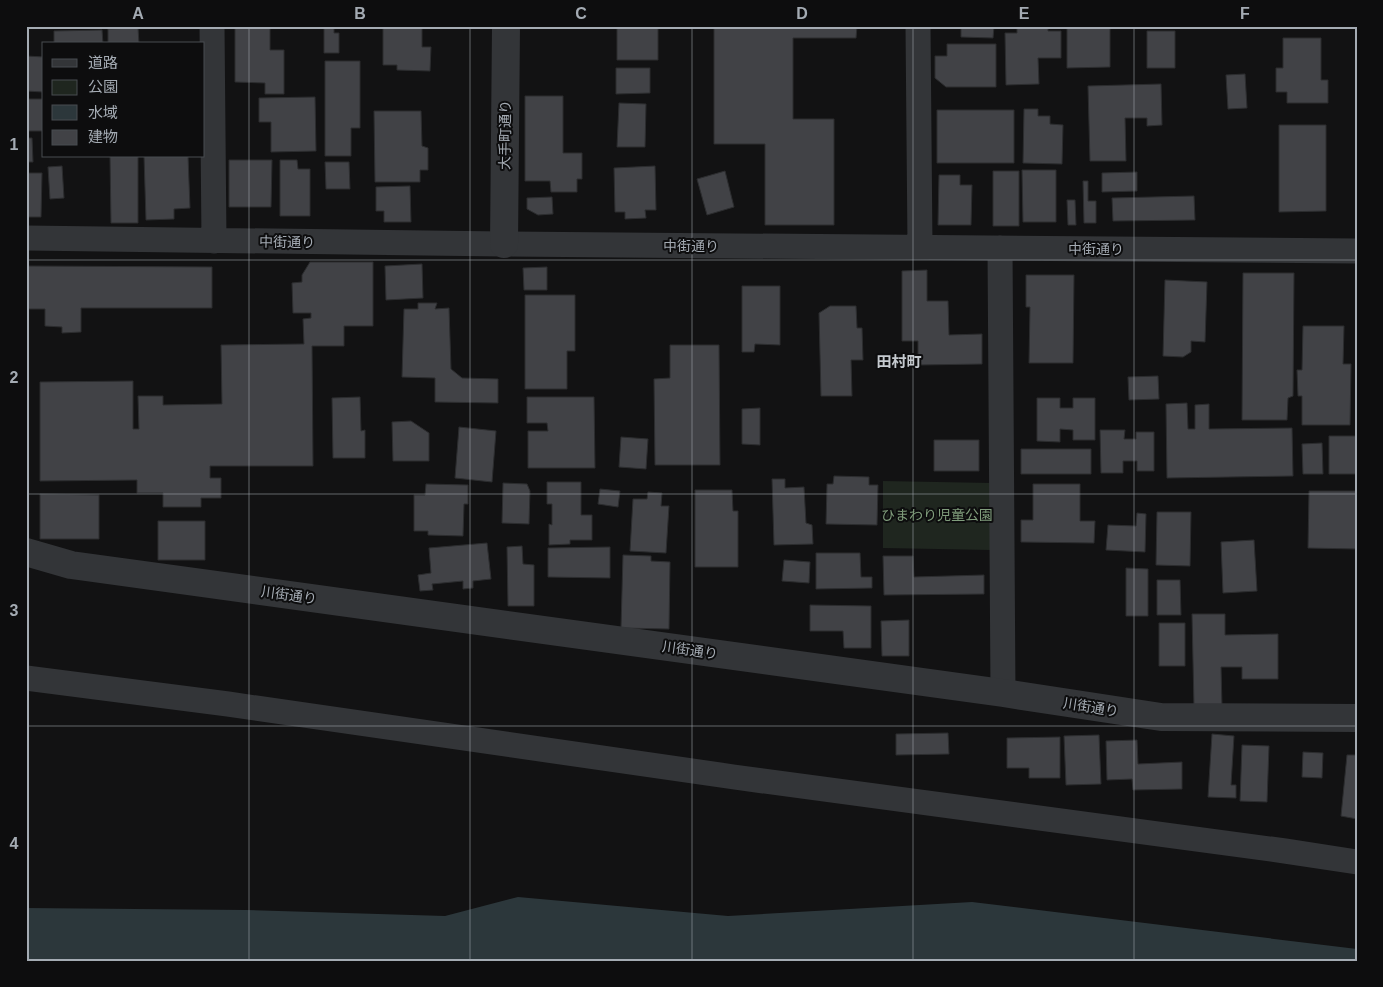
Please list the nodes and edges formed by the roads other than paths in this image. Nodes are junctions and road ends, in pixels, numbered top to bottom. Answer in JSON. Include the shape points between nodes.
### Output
{"nodes":[{"id":1,"x":212,"y":26,"type":"edge"},
{"id":2,"x":506,"y":26,"type":"edge"},
{"id":3,"x":918,"y":26,"type":"edge"},
{"id":4,"x":26,"y":238,"type":"edge"},
{"id":5,"x":214,"y":241,"type":"junction"},
{"id":6,"x":504,"y":244,"type":"junction"},
{"id":7,"x":920,"y":248,"type":"junction"},
{"id":8,"x":1000,"y":248,"type":"junction"},
{"id":9,"x":1357,"y":251,"type":"edge"},
{"id":10,"x":26,"y":552,"type":"edge"},
{"id":11,"x":26,"y":678,"type":"edge"},
{"id":12,"x":1003,"y":694,"type":"junction"},
{"id":13,"x":1357,"y":718,"type":"edge"},
{"id":14,"x":1357,"y":862,"type":"edge"}],
"edges":[{"from":1,"to":5,"type":"street"},
{"from":2,"to":6,"type":"street","name":"大手町通り"},
{"from":3,"to":7,"type":"street"},
{"from":4,"to":5,"type":"street","name":"中街通り"},
{"from":5,"to":6,"type":"street","name":"中街通り"},
{"from":6,"to":7,"type":"street","name":"中街通り"},
{"from":7,"to":8,"type":"street","name":"中街通り"},
{"from":8,"to":9,"type":"street","name":"中街通り"},
{"from":8,"to":12,"type":"street"},
{"from":10,"to":12,"type":"street","name":"川街通り","via":[[71,565]]},
{"from":11,"to":14,"type":"street"},
{"from":12,"to":13,"type":"street","name":"川街通り","via":[[1161,717]]}]}
